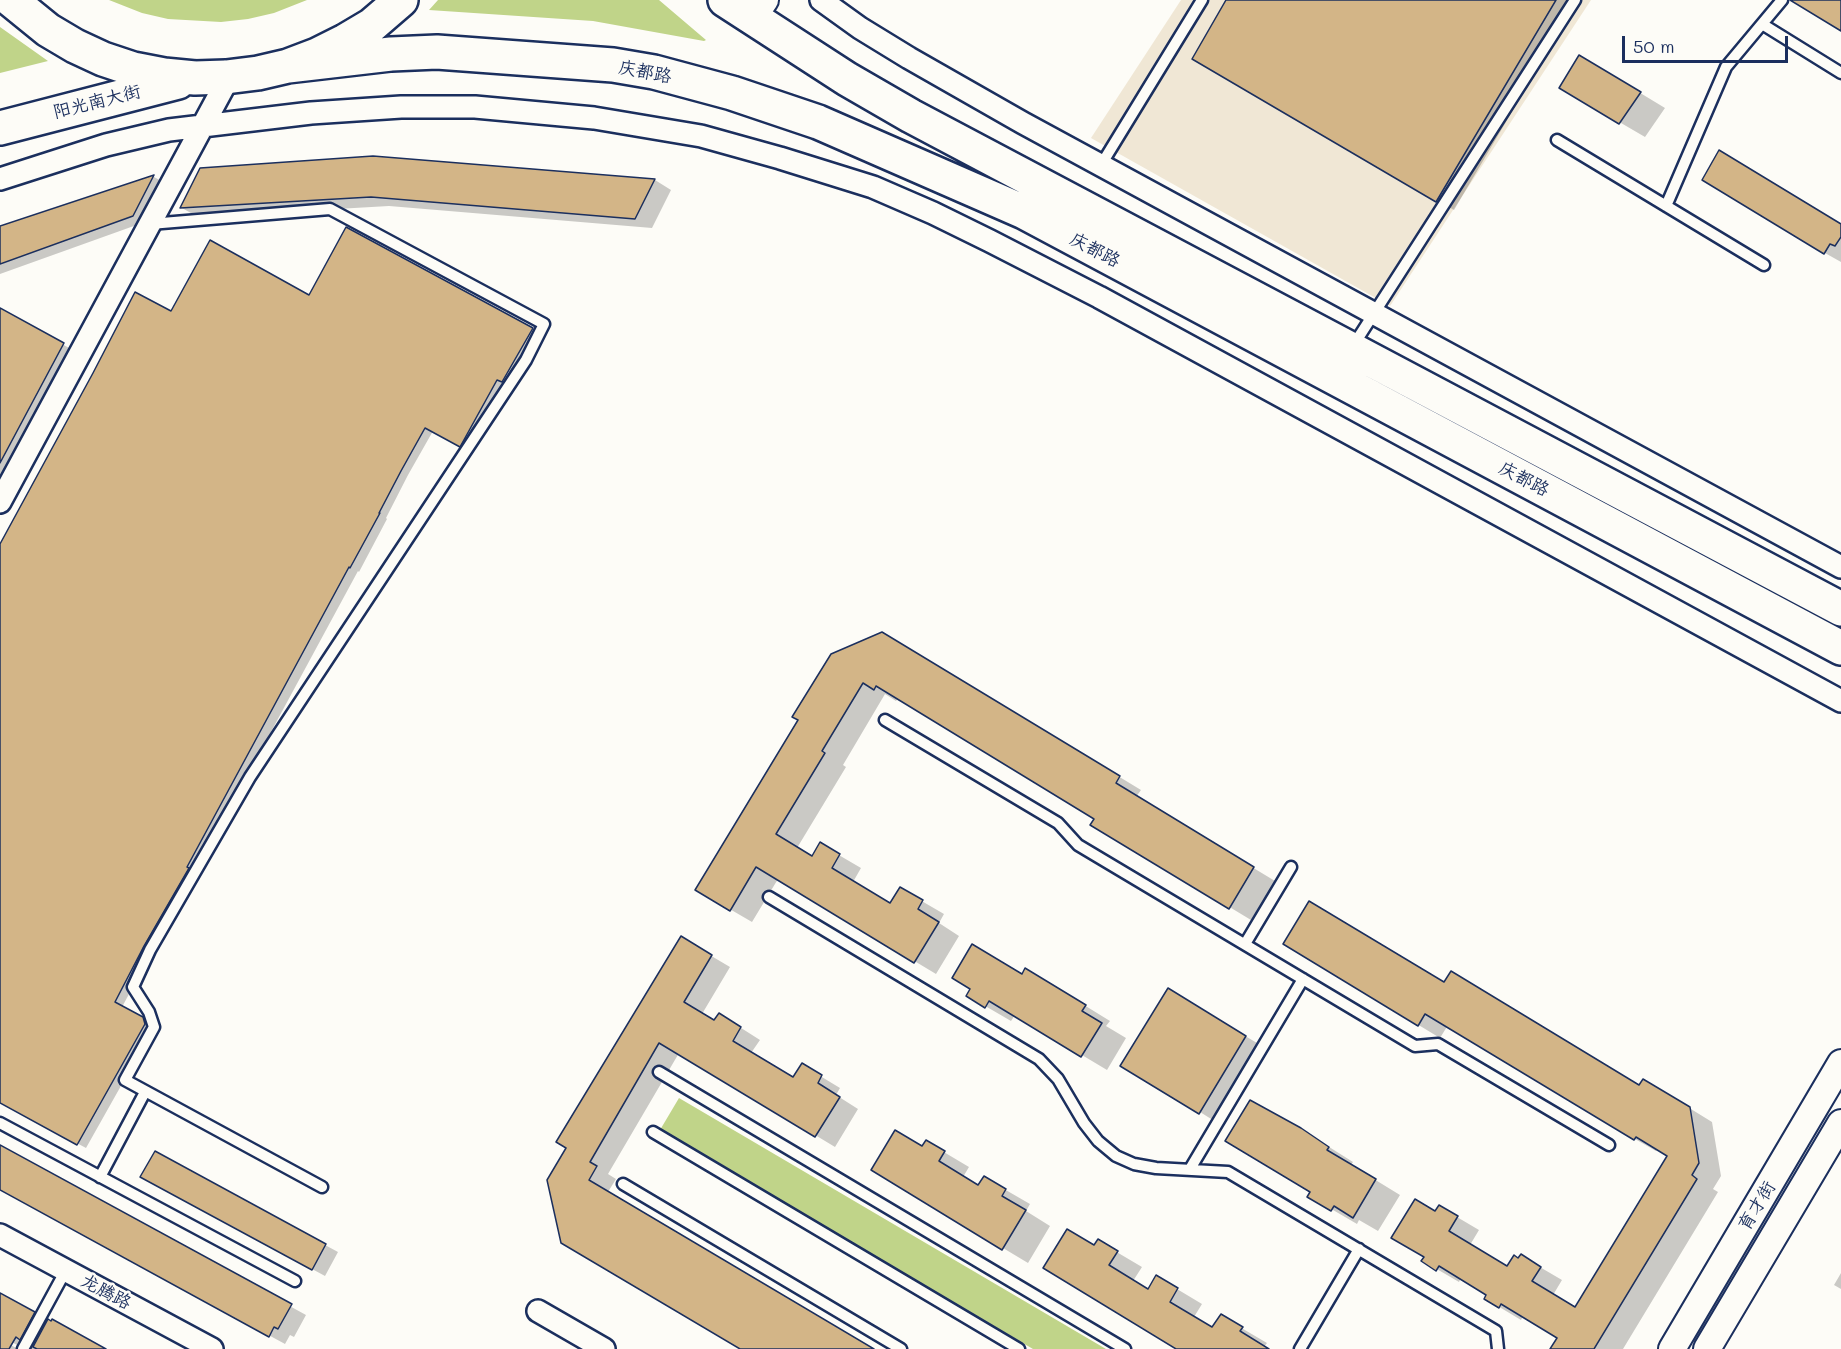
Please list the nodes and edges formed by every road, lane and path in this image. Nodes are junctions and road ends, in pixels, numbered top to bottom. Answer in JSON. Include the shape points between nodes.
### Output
{"nodes":[{"id":1,"x":11,"y":0,"type":"edge"},
{"id":2,"x":401,"y":0,"type":"edge"},
{"id":3,"x":725,"y":0,"type":"edge"},
{"id":4,"x":821,"y":0,"type":"edge"},
{"id":5,"x":1202,"y":0,"type":"edge"},
{"id":6,"x":1575,"y":0,"type":"edge"},
{"id":7,"x":1782,"y":0,"type":"edge"},
{"id":8,"x":759,"y":9,"type":"edge"},
{"id":9,"x":1762,"y":24,"type":"junction"},
{"id":10,"x":288,"y":66,"type":"junction"},
{"id":11,"x":1841,"y":73,"type":"edge"},
{"id":12,"x":229,"y":77,"type":"junction"},
{"id":13,"x":195,"y":78,"type":"junction"},
{"id":14,"x":203,"y":125,"type":"junction"},
{"id":15,"x":0,"y":128,"type":"edge"},
{"id":16,"x":1557,"y":140,"type":"dead end"},
{"id":17,"x":1101,"y":165,"type":"junction"},
{"id":18,"x":0,"y":179,"type":"edge"},
{"id":19,"x":1666,"y":206,"type":"junction"},
{"id":20,"x":150,"y":225,"type":"junction"},
{"id":21,"x":1764,"y":265,"type":"dead end"},
{"id":22,"x":1373,"y":313,"type":"junction"},
{"id":23,"x":1350,"y":350,"type":"junction"},
{"id":24,"x":0,"y":502,"type":"edge"},
{"id":25,"x":1841,"y":567,"type":"edge"},
{"id":26,"x":1841,"y":609,"type":"edge"},
{"id":27,"x":1841,"y":648,"type":"edge"},
{"id":28,"x":1841,"y":701,"type":"edge"},
{"id":29,"x":885,"y":720,"type":"dead end"},
{"id":30,"x":1291,"y":867,"type":"dead end"},
{"id":31,"x":769,"y":897,"type":"dead end"},
{"id":32,"x":1245,"y":944,"type":"junction"},
{"id":33,"x":1303,"y":979,"type":"junction"},
{"id":34,"x":1841,"y":1064,"type":"edge"},
{"id":35,"x":658,"y":1072,"type":"dead end"},
{"id":36,"x":146,"y":1092,"type":"junction"},
{"id":37,"x":0,"y":1123,"type":"edge"},
{"id":38,"x":1841,"y":1123,"type":"edge"},
{"id":39,"x":652,"y":1132,"type":"dead end"},
{"id":40,"x":1609,"y":1145,"type":"dead end"},
{"id":41,"x":1190,"y":1169,"type":"junction"},
{"id":42,"x":100,"y":1177,"type":"junction"},
{"id":43,"x":622,"y":1184,"type":"dead end"},
{"id":44,"x":322,"y":1187,"type":"dead end"},
{"id":45,"x":0,"y":1234,"type":"edge"},
{"id":46,"x":1359,"y":1250,"type":"junction"},
{"id":47,"x":66,"y":1270,"type":"junction"},
{"id":48,"x":295,"y":1281,"type":"dead end"},
{"id":49,"x":538,"y":1311,"type":"dead end"},
{"id":50,"x":1015,"y":1348,"type":"edge"},
{"id":51,"x":23,"y":1349,"type":"edge"},
{"id":52,"x":212,"y":1349,"type":"edge"},
{"id":53,"x":604,"y":1349,"type":"edge"},
{"id":54,"x":901,"y":1349,"type":"edge"},
{"id":55,"x":1125,"y":1349,"type":"edge"},
{"id":56,"x":1300,"y":1349,"type":"edge"},
{"id":57,"x":1498,"y":1349,"type":"edge"},
{"id":58,"x":1672,"y":1349,"type":"edge"},
{"id":59,"x":1707,"y":1349,"type":"edge"}],
"edges":[{"from":1,"to":13,"type":"highway","via":[[48,30],[103,59],[143,71]]},
{"from":2,"to":10,"type":"highway","via":[[372,25],[345,41]]},
{"from":3,"to":8,"type":"highway","name":"庆都路"},
{"from":4,"to":17,"type":"street","via":[[909,58]]},
{"from":5,"to":17,"type":"lane"},
{"from":6,"to":22,"type":"lane"},
{"from":7,"to":9,"type":"lane"},
{"from":8,"to":23,"type":"highway","name":"庆都路","via":[[847,79],[911,116]]},
{"from":9,"to":11,"type":"lane"},
{"from":9,"to":19,"type":"lane","via":[[1726,68]]},
{"from":10,"to":12,"type":"highway"},
{"from":10,"to":27,"type":"highway","name":"庆都路","via":[[437,52],[613,65],[732,93],[818,122],[1024,212]]},
{"from":12,"to":13,"type":"highway"},
{"from":12,"to":14,"type":"street"},
{"from":13,"to":15,"type":"highway","name":"阳光南大街"},
{"from":14,"to":18,"type":"street","via":[[106,145]]},
{"from":14,"to":20,"type":"street"},
{"from":14,"to":28,"type":"street","via":[[400,107],[475,107],[594,118],[701,136],[873,187],[1099,297]]},
{"from":16,"to":19,"type":"lane"},
{"from":17,"to":22,"type":"street"},
{"from":19,"to":21,"type":"lane"},
{"from":20,"to":24,"type":"street"},
{"from":20,"to":36,"type":"lane","via":[[330,209],[544,324],[526,360],[250,777],[150,950],[133,987],[154,1027],[125,1080]]},
{"from":22,"to":23,"type":"lane"},
{"from":22,"to":25,"type":"street"},
{"from":23,"to":26,"type":"highway","name":"庆都路"},
{"from":29,"to":32,"type":"lane","via":[[1058,823],[1078,845]]},
{"from":30,"to":32,"type":"lane"},
{"from":31,"to":41,"type":"lane","via":[[1039,1059],[1058,1079],[1084,1124],[1116,1156],[1156,1168]]},
{"from":32,"to":33,"type":"lane"},
{"from":33,"to":40,"type":"lane","via":[[1415,1046],[1437,1044]]},
{"from":33,"to":41,"type":"lane"},
{"from":34,"to":58,"type":"street","name":"育才街"},
{"from":35,"to":55,"type":"lane"},
{"from":36,"to":42,"type":"lane"},
{"from":36,"to":44,"type":"lane"},
{"from":37,"to":42,"type":"lane"},
{"from":38,"to":59,"type":"street","name":"育才街"},
{"from":39,"to":50,"type":"lane"},
{"from":41,"to":46,"type":"lane","via":[[1228,1172]]},
{"from":42,"to":48,"type":"lane"},
{"from":43,"to":54,"type":"lane"},
{"from":45,"to":47,"type":"street","name":"龙腾路"},
{"from":46,"to":56,"type":"lane"},
{"from":46,"to":57,"type":"lane","via":[[1496,1330]]},
{"from":47,"to":51,"type":"lane"},
{"from":47,"to":52,"type":"street","name":"龙腾路"},
{"from":49,"to":53,"type":"street"}]}
